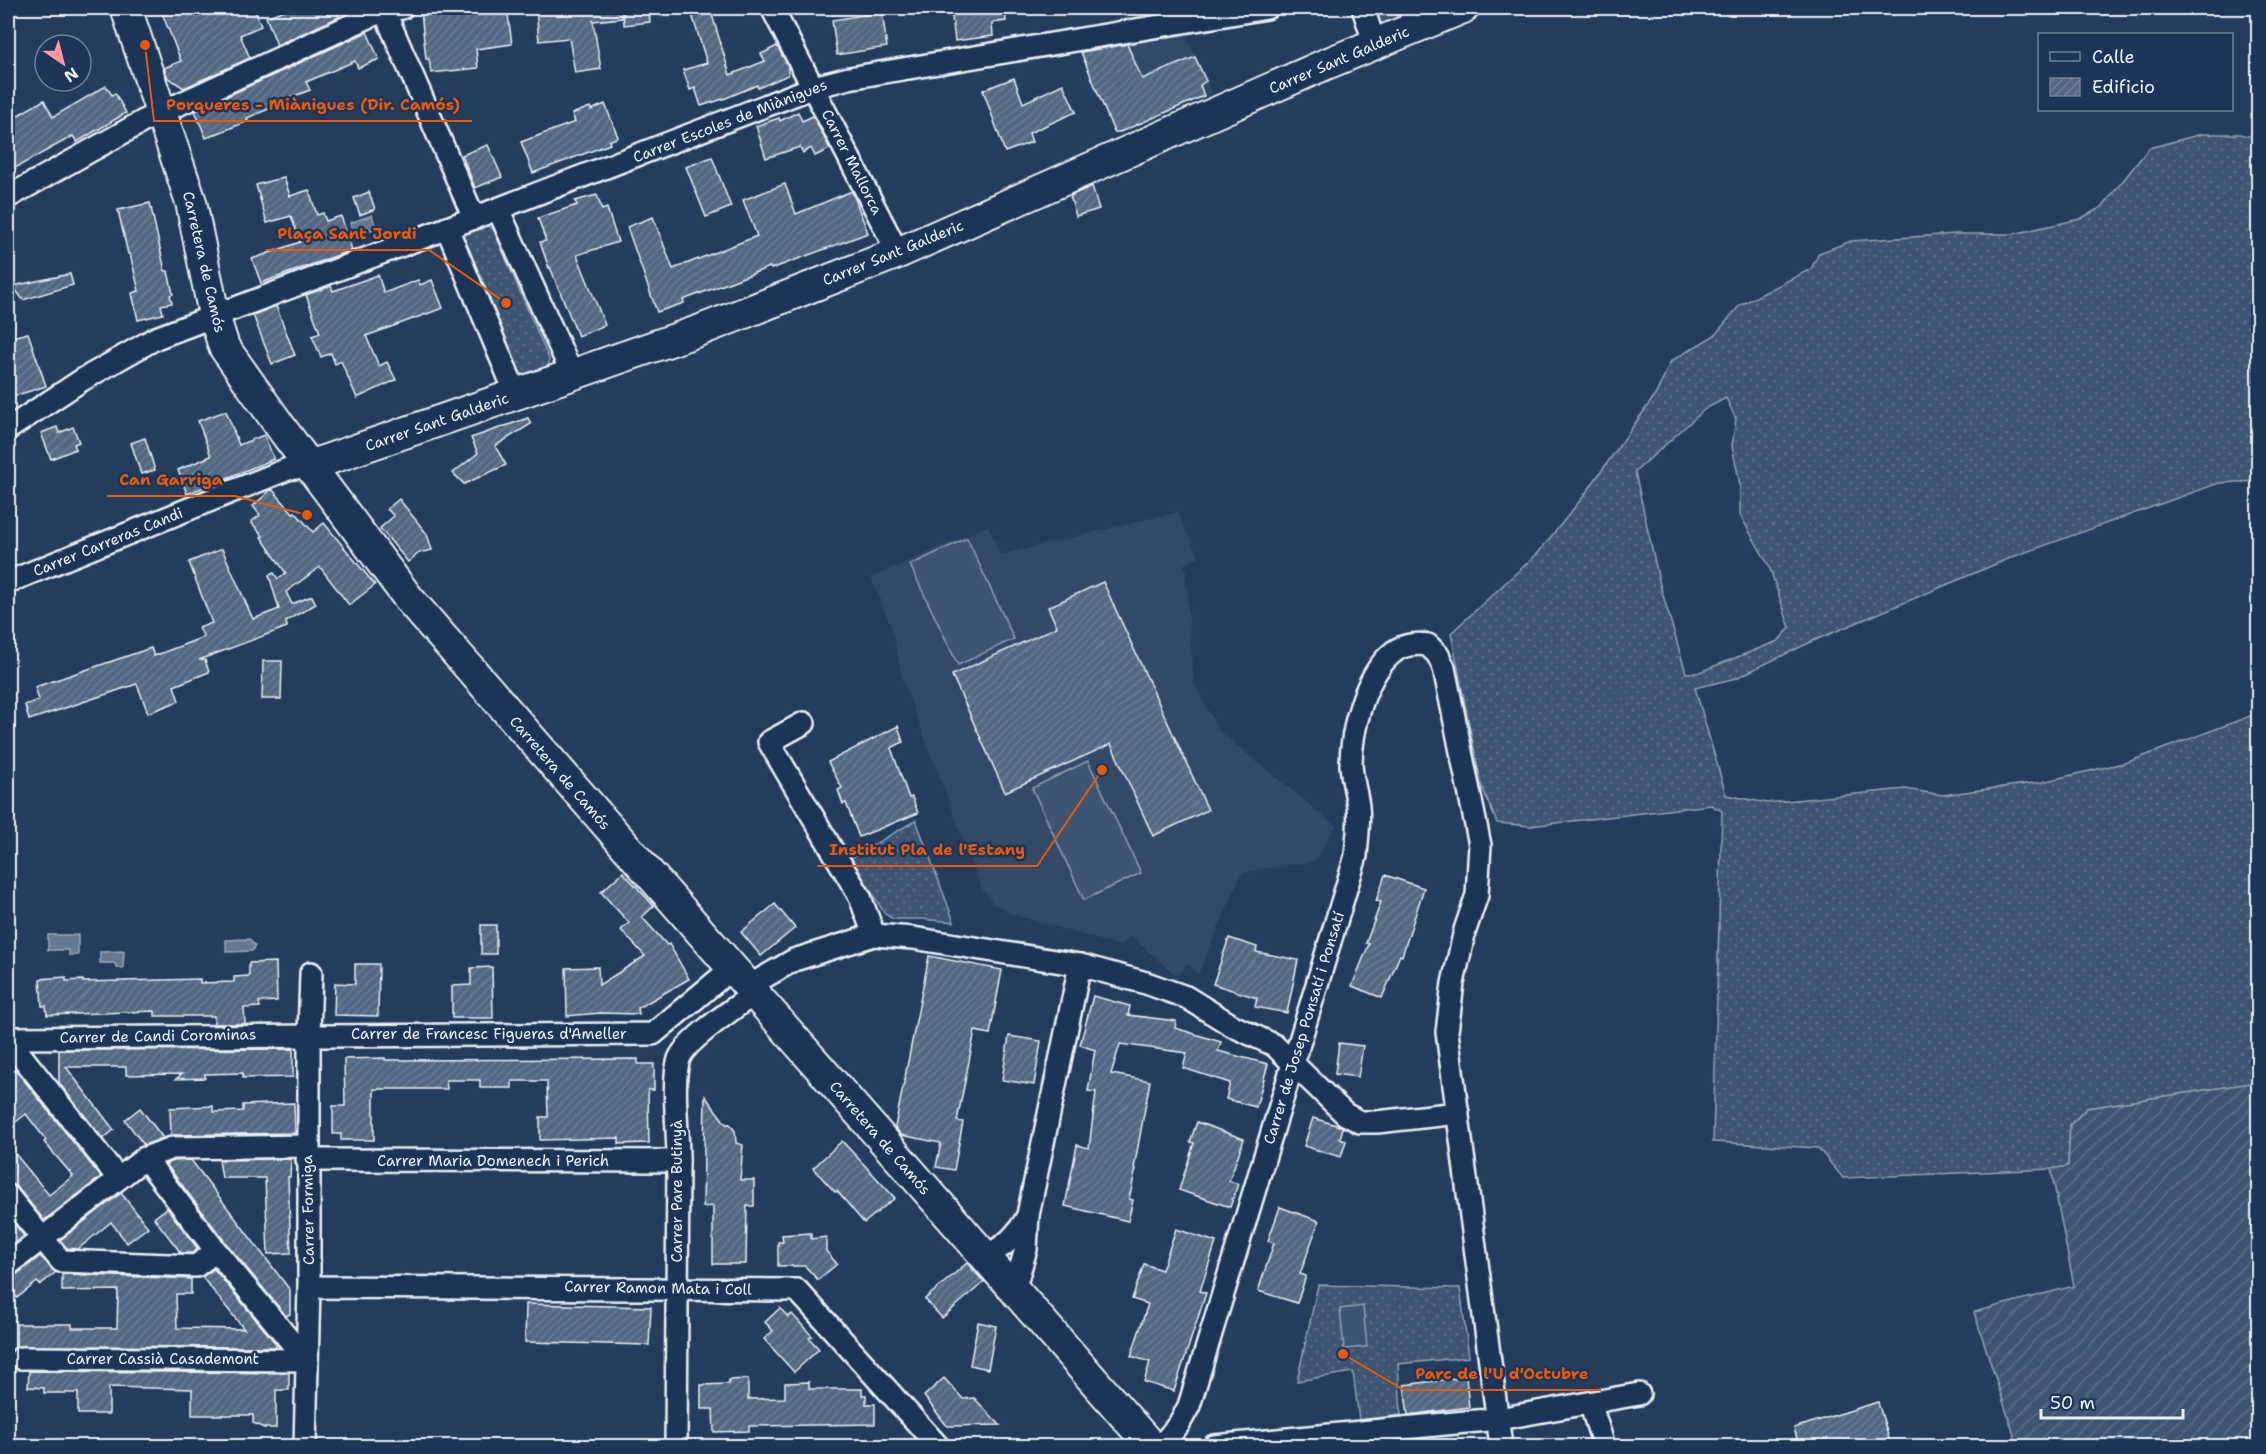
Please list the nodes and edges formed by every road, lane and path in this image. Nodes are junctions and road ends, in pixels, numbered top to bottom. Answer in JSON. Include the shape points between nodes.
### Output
{"nodes":[{"id":1,"x":126,"y":8,"type":"edge"},
{"id":2,"x":390,"y":8,"type":"edge"},
{"id":3,"x":772,"y":8,"type":"edge"},
{"id":4,"x":1267,"y":8,"type":"edge"},
{"id":5,"x":1364,"y":8,"type":"edge"},
{"id":6,"x":1463,"y":8,"type":"edge"},
{"id":7,"x":1179,"y":14,"type":"edge"},
{"id":8,"x":1412,"y":18,"type":"edge"},
{"id":9,"x":1375,"y":45,"type":"junction"},
{"id":10,"x":814,"y":87,"type":"junction"},
{"id":11,"x":162,"y":112,"type":"junction"},
{"id":12,"x":8,"y":197,"type":"edge"},
{"id":13,"x":498,"y":209,"type":"junction"},
{"id":14,"x":474,"y":218,"type":"junction"},
{"id":15,"x":447,"y":228,"type":"junction"},
{"id":16,"x":898,"y":253,"type":"junction"},
{"id":17,"x":214,"y":315,"type":"junction"},
{"id":18,"x":572,"y":374,"type":"junction"},
{"id":19,"x":516,"y":394,"type":"junction"},
{"id":20,"x":8,"y":429,"type":"edge"},
{"id":21,"x":309,"y":466,"type":"junction"},
{"id":22,"x":8,"y":582,"type":"edge"},
{"id":23,"x":804,"y":723,"type":"dead end"},
{"id":24,"x":874,"y":935,"type":"junction"},
{"id":25,"x":1080,"y":965,"type":"junction"},
{"id":26,"x":311,"y":973,"type":"dead end"},
{"id":27,"x":745,"y":984,"type":"junction"},
{"id":28,"x":665,"y":1023,"type":"junction"},
{"id":29,"x":309,"y":1035,"type":"junction"},
{"id":30,"x":8,"y":1039,"type":"edge"},
{"id":31,"x":687,"y":1047,"type":"junction"},
{"id":32,"x":1293,"y":1066,"type":"junction"},
{"id":33,"x":1458,"y":1113,"type":"junction"},
{"id":34,"x":307,"y":1153,"type":"junction"},
{"id":35,"x":145,"y":1158,"type":"junction"},
{"id":36,"x":678,"y":1161,"type":"junction"},
{"id":37,"x":118,"y":1178,"type":"junction"},
{"id":38,"x":8,"y":1197,"type":"edge"},
{"id":39,"x":1028,"y":1215,"type":"junction"},
{"id":40,"x":42,"y":1239,"type":"junction"},
{"id":41,"x":216,"y":1251,"type":"junction"},
{"id":42,"x":985,"y":1257,"type":"junction"},
{"id":43,"x":8,"y":1265,"type":"edge"},
{"id":44,"x":309,"y":1287,"type":"junction"},
{"id":45,"x":676,"y":1288,"type":"junction"},
{"id":46,"x":1014,"y":1290,"type":"junction"},
{"id":47,"x":21,"y":1358,"type":"dead end"},
{"id":48,"x":306,"y":1360,"type":"junction"},
{"id":49,"x":1639,"y":1394,"type":"dead end"},
{"id":50,"x":1590,"y":1403,"type":"junction"},
{"id":51,"x":1498,"y":1419,"type":"junction"},
{"id":52,"x":1396,"y":1438,"type":"edge"},
{"id":53,"x":305,"y":1446,"type":"edge"},
{"id":54,"x":676,"y":1446,"type":"edge"},
{"id":55,"x":938,"y":1446,"type":"edge"},
{"id":56,"x":1151,"y":1446,"type":"edge"},
{"id":57,"x":1161,"y":1446,"type":"edge"},
{"id":58,"x":1214,"y":1446,"type":"edge"},
{"id":59,"x":1501,"y":1446,"type":"edge"},
{"id":60,"x":1604,"y":1446,"type":"edge"}],
"edges":[{"from":1,"to":11,"type":"street","name":"Carretera de Camós"},
{"from":2,"to":11,"type":"street"},
{"from":2,"to":14,"type":"street"},
{"from":3,"to":10,"type":"street","name":"Carrer Mallorca"},
{"from":4,"to":7,"type":"street","name":"Carrer Escoles de Miànigues"},
{"from":5,"to":9,"type":"street"},
{"from":6,"to":8,"type":"street","name":"Carrer Sant Galderic"},
{"from":7,"to":10,"type":"street","name":"Carrer Escoles de Miànigues"},
{"from":8,"to":9,"type":"street","name":"Carrer Sant Galderic"},
{"from":9,"to":16,"type":"street","name":"Carrer Sant Galderic"},
{"from":10,"to":13,"type":"street","name":"Carrer Escoles de Miànigues"},
{"from":10,"to":16,"type":"street","name":"Carrer Mallorca"},
{"from":11,"to":12,"type":"street"},
{"from":11,"to":17,"type":"street","name":"Carretera de Camós","via":[[191,202]]},
{"from":13,"to":14,"type":"street","name":"Carrer Escoles de Miànigues"},
{"from":13,"to":18,"type":"street"},
{"from":14,"to":15,"type":"street","name":"Carrer Escoles de Miànigues"},
{"from":15,"to":17,"type":"street","name":"Carrer Escoles de Miànigues"},
{"from":15,"to":19,"type":"street"},
{"from":16,"to":18,"type":"street","name":"Carrer Sant Galderic","via":[[698,331]]},
{"from":17,"to":20,"type":"street","name":"Carrer Escoles de Miànigues","via":[[156,338]]},
{"from":17,"to":21,"type":"street","name":"Carretera de Camós","via":[[224,347]]},
{"from":18,"to":19,"type":"street","name":"Carrer Sant Galderic"},
{"from":19,"to":21,"type":"street","name":"Carrer Sant Galderic"},
{"from":21,"to":22,"type":"street","name":"Carrer Carreras Candi","via":[[288,469]]},
{"from":21,"to":27,"type":"street","name":"Carretera de Camós","via":[[409,599]]},
{"from":23,"to":24,"type":"street","via":[[769,742],[860,897]]},
{"from":24,"to":25,"type":"street"},
{"from":24,"to":27,"type":"street","via":[[794,960]]},
{"from":25,"to":32,"type":"street","via":[[1186,997],[1274,1045]]},
{"from":25,"to":39,"type":"street"},
{"from":26,"to":29,"type":"street","name":"Carrer Formiga"},
{"from":27,"to":28,"type":"street","name":"Carrer de Francesc Figueras d'Ameller"},
{"from":27,"to":31,"type":"street","via":[[721,1018]]},
{"from":27,"to":42,"type":"street","name":"Carretera de Camós"},
{"from":28,"to":29,"type":"street","name":"Carrer de Francesc Figueras d'Ameller","via":[[652,1034]]},
{"from":28,"to":31,"type":"street"},
{"from":29,"to":30,"type":"street","name":"Carrer de Candi Corominas"},
{"from":29,"to":34,"type":"street","name":"Carrer Formiga"},
{"from":30,"to":37,"type":"street"},
{"from":31,"to":36,"type":"street","name":"Carrer Pare Butinyà","via":[[676,1073]]},
{"from":32,"to":33,"type":"street","via":[[1345,1114],[1360,1122]]},
{"from":32,"to":33,"type":"street","name":"Carrer de Josep Ponsatí i Ponsatí","via":[[1356,856],[1358,809],[1351,766],[1354,732],[1367,688],[1389,655],[1415,644],[1428,645],[1444,668],[1480,845],[1477,895],[1465,930],[1448,1012]]},
{"from":32,"to":57,"type":"street","name":"Carrer de Josep Ponsatí i Ponsatí","via":[[1189,1406]]},
{"from":33,"to":51,"type":"street"},
{"from":34,"to":35,"type":"street","name":"Carrer Maria Domenech i Perich","via":[[172,1148]]},
{"from":34,"to":36,"type":"street","name":"Carrer Maria Domenech i Perich"},
{"from":34,"to":44,"type":"street","name":"Carrer Formiga"},
{"from":35,"to":37,"type":"street","name":"Carrer Maria Domenech i Perich"},
{"from":35,"to":41,"type":"street"},
{"from":36,"to":45,"type":"street","name":"Carrer Pare Butinyà"},
{"from":37,"to":40,"type":"street","name":"Carrer Maria Domenech i Perich"},
{"from":38,"to":40,"type":"street"},
{"from":39,"to":42,"type":"street","via":[[1017,1234]]},
{"from":39,"to":46,"type":"street","via":[[1026,1249]]},
{"from":40,"to":41,"type":"street","via":[[61,1261],[196,1266]]},
{"from":40,"to":43,"type":"street","name":"Carrer Maria Domenech i Perich"},
{"from":41,"to":48,"type":"street"},
{"from":42,"to":46,"type":"street","name":"Carretera de Camós"},
{"from":44,"to":45,"type":"street","name":"Carrer Ramon Mata i Coll"},
{"from":44,"to":48,"type":"street","name":"Carrer Formiga"},
{"from":45,"to":54,"type":"street","name":"Carrer Pare Butinyà"},
{"from":45,"to":55,"type":"street","name":"Carrer Ramon Mata i Coll","via":[[796,1290]]},
{"from":46,"to":56,"type":"street","name":"Carretera de Camós"},
{"from":47,"to":48,"type":"street","name":"Carrer Cassià Casademont"},
{"from":48,"to":53,"type":"street","name":"Carrer Formiga"},
{"from":49,"to":50,"type":"street"},
{"from":50,"to":51,"type":"street"},
{"from":50,"to":60,"type":"street"},
{"from":51,"to":52,"type":"street"},
{"from":51,"to":59,"type":"street"},
{"from":52,"to":58,"type":"street"}]}
